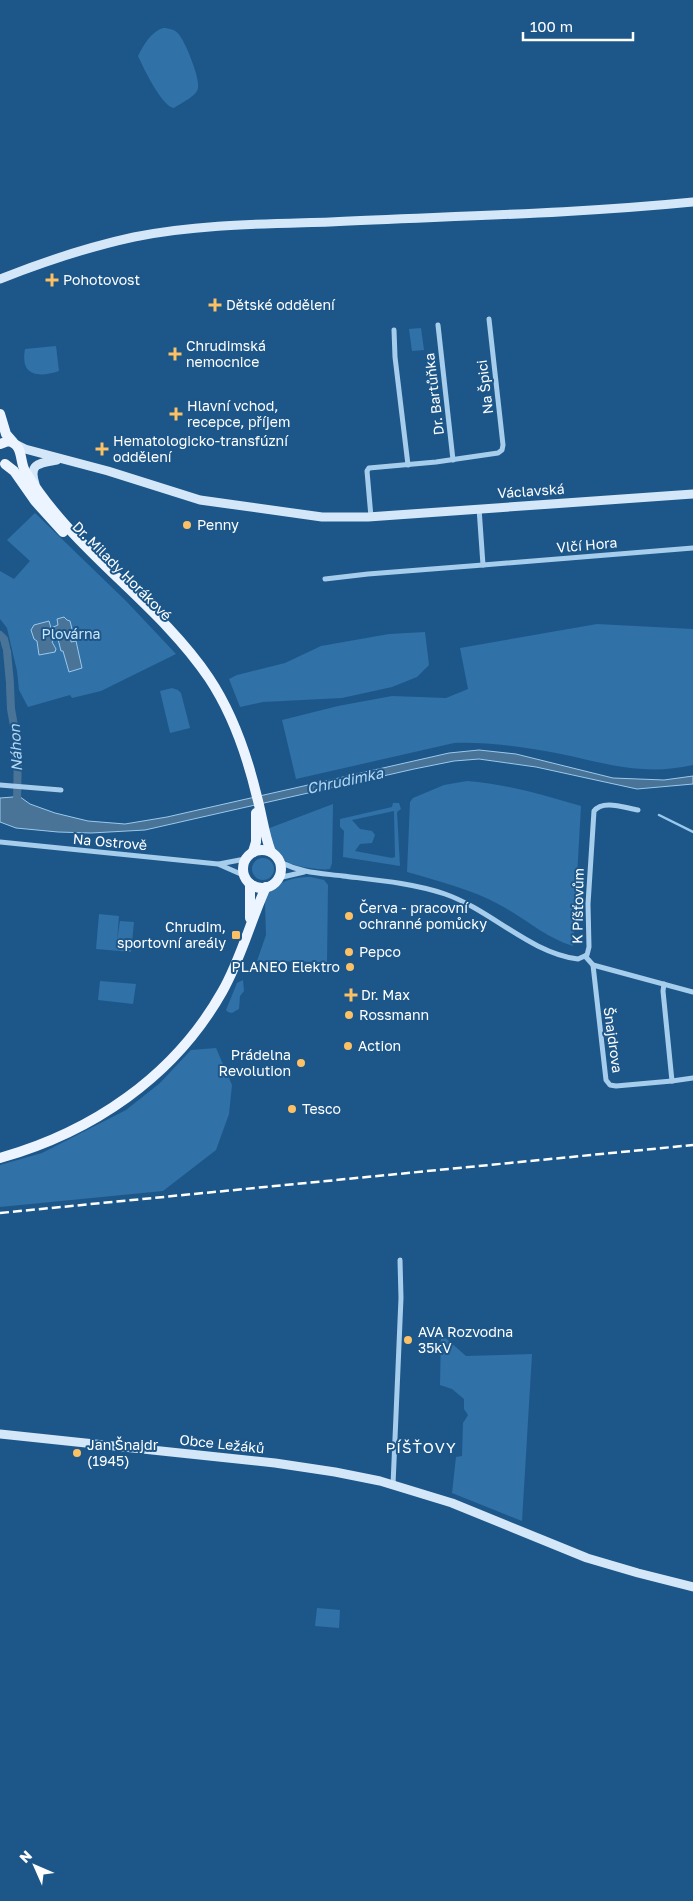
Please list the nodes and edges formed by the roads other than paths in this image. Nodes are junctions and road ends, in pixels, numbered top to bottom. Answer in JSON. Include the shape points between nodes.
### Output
{"nodes":[{"id":1,"x":693,"y":202,"type":"edge"},
{"id":2,"x":50,"y":261,"type":"junction"},
{"id":3,"x":29,"y":268,"type":"junction"},
{"id":4,"x":0,"y":274,"type":"edge"},
{"id":5,"x":0,"y":279,"type":"edge"},
{"id":6,"x":0,"y":283,"type":"edge"},
{"id":7,"x":489,"y":319,"type":"dead end"},
{"id":8,"x":438,"y":325,"type":"dead end"},
{"id":9,"x":394,"y":330,"type":"dead end"},
{"id":10,"x":0,"y":414,"type":"edge"},
{"id":11,"x":14,"y":443,"type":"junction"},
{"id":12,"x":0,"y":444,"type":"edge"},
{"id":13,"x":60,"y":459,"type":"junction"},
{"id":14,"x":453,"y":460,"type":"junction"},
{"id":15,"x":2,"y":461,"type":"edge"},
{"id":16,"x":21,"y":461,"type":"junction"},
{"id":17,"x":408,"y":465,"type":"junction"},
{"id":18,"x":36,"y":488,"type":"junction"},
{"id":19,"x":693,"y":494,"type":"edge"},
{"id":20,"x":479,"y":508,"type":"junction"},
{"id":21,"x":371,"y":517,"type":"junction"},
{"id":22,"x":693,"y":548,"type":"edge"},
{"id":23,"x":483,"y":565,"type":"junction"},
{"id":24,"x":325,"y":579,"type":"dead end"},
{"id":25,"x":220,"y":697,"type":"junction"},
{"id":26,"x":0,"y":785,"type":"edge"},
{"id":27,"x":61,"y":790,"type":"dead end"},
{"id":28,"x":638,"y":810,"type":"dead end"},
{"id":29,"x":259,"y":820,"type":"junction"},
{"id":30,"x":0,"y":842,"type":"edge"},
{"id":31,"x":271,"y":852,"type":"junction"},
{"id":32,"x":249,"y":855,"type":"junction"},
{"id":33,"x":280,"y":862,"type":"junction"},
{"id":34,"x":218,"y":864,"type":"junction"},
{"id":35,"x":304,"y":872,"type":"junction"},
{"id":36,"x":243,"y":875,"type":"junction"},
{"id":37,"x":278,"y":878,"type":"junction"},
{"id":38,"x":250,"y":884,"type":"junction"},
{"id":39,"x":266,"y":888,"type":"junction"},
{"id":40,"x":250,"y":926,"type":"junction"},
{"id":41,"x":585,"y":956,"type":"junction"},
{"id":42,"x":593,"y":965,"type":"junction"},
{"id":43,"x":664,"y":984,"type":"junction"},
{"id":44,"x":693,"y":992,"type":"edge"},
{"id":45,"x":693,"y":1078,"type":"edge"},
{"id":46,"x":672,"y":1081,"type":"junction"},
{"id":47,"x":0,"y":1158,"type":"edge"},
{"id":48,"x":400,"y":1260,"type":"dead end"},
{"id":49,"x":0,"y":1434,"type":"edge"},
{"id":50,"x":393,"y":1485,"type":"junction"},
{"id":51,"x":693,"y":1587,"type":"edge"}],
"edges":[{"from":1,"to":2,"type":"street","via":[[186,229],[127,239]]},
{"from":2,"to":3,"type":"street"},
{"from":2,"to":6,"type":"street"},
{"from":3,"to":4,"type":"street"},
{"from":3,"to":5,"type":"street"},
{"from":7,"to":14,"type":"street","name":"Na Špici","via":[[502,452]]},
{"from":8,"to":14,"type":"street","name":"Dr. Bartůňka"},
{"from":9,"to":17,"type":"street"},
{"from":10,"to":11,"type":"main road","name":"Dr. Milady Horákové","via":[[6,434]]},
{"from":11,"to":12,"type":"main road"},
{"from":11,"to":13,"type":"street","name":"Václavská"},
{"from":11,"to":16,"type":"main road","name":"Dr. Milady Horákové"},
{"from":13,"to":16,"type":"street","name":"Václavská","via":[[34,457]]},
{"from":13,"to":18,"type":"street","via":[[35,466],[32,473]]},
{"from":13,"to":21,"type":"street","name":"Václavská","via":[[217,504],[322,517]]},
{"from":14,"to":17,"type":"street"},
{"from":15,"to":16,"type":"main road","via":[[14,466]]},
{"from":15,"to":25,"type":"main road","name":"Dr. Milady Horákové","via":[[14,471],[48,517],[152,619]]},
{"from":16,"to":18,"type":"main road","name":"Dr. Milady Horákové"},
{"from":17,"to":21,"type":"street","via":[[368,469]]},
{"from":18,"to":25,"type":"main road","name":"Dr. Milady Horákové","via":[[68,529],[180,641]]},
{"from":19,"to":20,"type":"street","name":"Václavská"},
{"from":20,"to":21,"type":"street","name":"Václavská"},
{"from":20,"to":23,"type":"street"},
{"from":22,"to":23,"type":"street","name":"Vlčí Hora"},
{"from":23,"to":24,"type":"street","name":"Vlčí Hora"},
{"from":25,"to":29,"type":"main road","name":"Dr. Milady Horákové","via":[[238,732],[254,785]]},
{"from":26,"to":27,"type":"street"},
{"from":28,"to":41,"type":"street","name":"K Píšťovům","via":[[606,805],[594,810],[588,904],[589,947]]},
{"from":29,"to":31,"type":"main road"},
{"from":29,"to":32,"type":"main road","via":[[256,842]]},
{"from":30,"to":34,"type":"street","name":"Na Ostrově"},
{"from":31,"to":32,"type":"main road","via":[[265,850]]},
{"from":31,"to":33,"type":"main road"},
{"from":32,"to":34,"type":"street","name":"Na Ostrově"},
{"from":32,"to":36,"type":"main road","via":[[242,869]]},
{"from":33,"to":35,"type":"street"},
{"from":33,"to":37,"type":"main road"},
{"from":34,"to":36,"type":"street","name":"Na Ostrově"},
{"from":35,"to":37,"type":"street"},
{"from":35,"to":41,"type":"street","name":"K Píšťovům","via":[[431,890],[477,908],[544,948],[575,959]]},
{"from":36,"to":38,"type":"main road"},
{"from":37,"to":39,"type":"main road"},
{"from":38,"to":39,"type":"main road"},
{"from":38,"to":40,"type":"main road"},
{"from":39,"to":40,"type":"main road"},
{"from":40,"to":47,"type":"main road","via":[[236,965],[211,1010],[185,1046],[160,1072],[93,1119],[52,1140]]},
{"from":41,"to":42,"type":"street"},
{"from":42,"to":43,"type":"street"},
{"from":42,"to":46,"type":"street","name":"Šnajdrova","via":[[606,1080],[616,1086]]},
{"from":43,"to":44,"type":"street"},
{"from":43,"to":46,"type":"street","via":[[662,991]]},
{"from":45,"to":46,"type":"street","name":"Šnajdrova"},
{"from":48,"to":50,"type":"street"},
{"from":49,"to":50,"type":"street","name":"Obce Ležáků","via":[[275,1463]]},
{"from":50,"to":51,"type":"street","name":"Obce Ležáků","via":[[460,1506],[587,1558]]}]}
